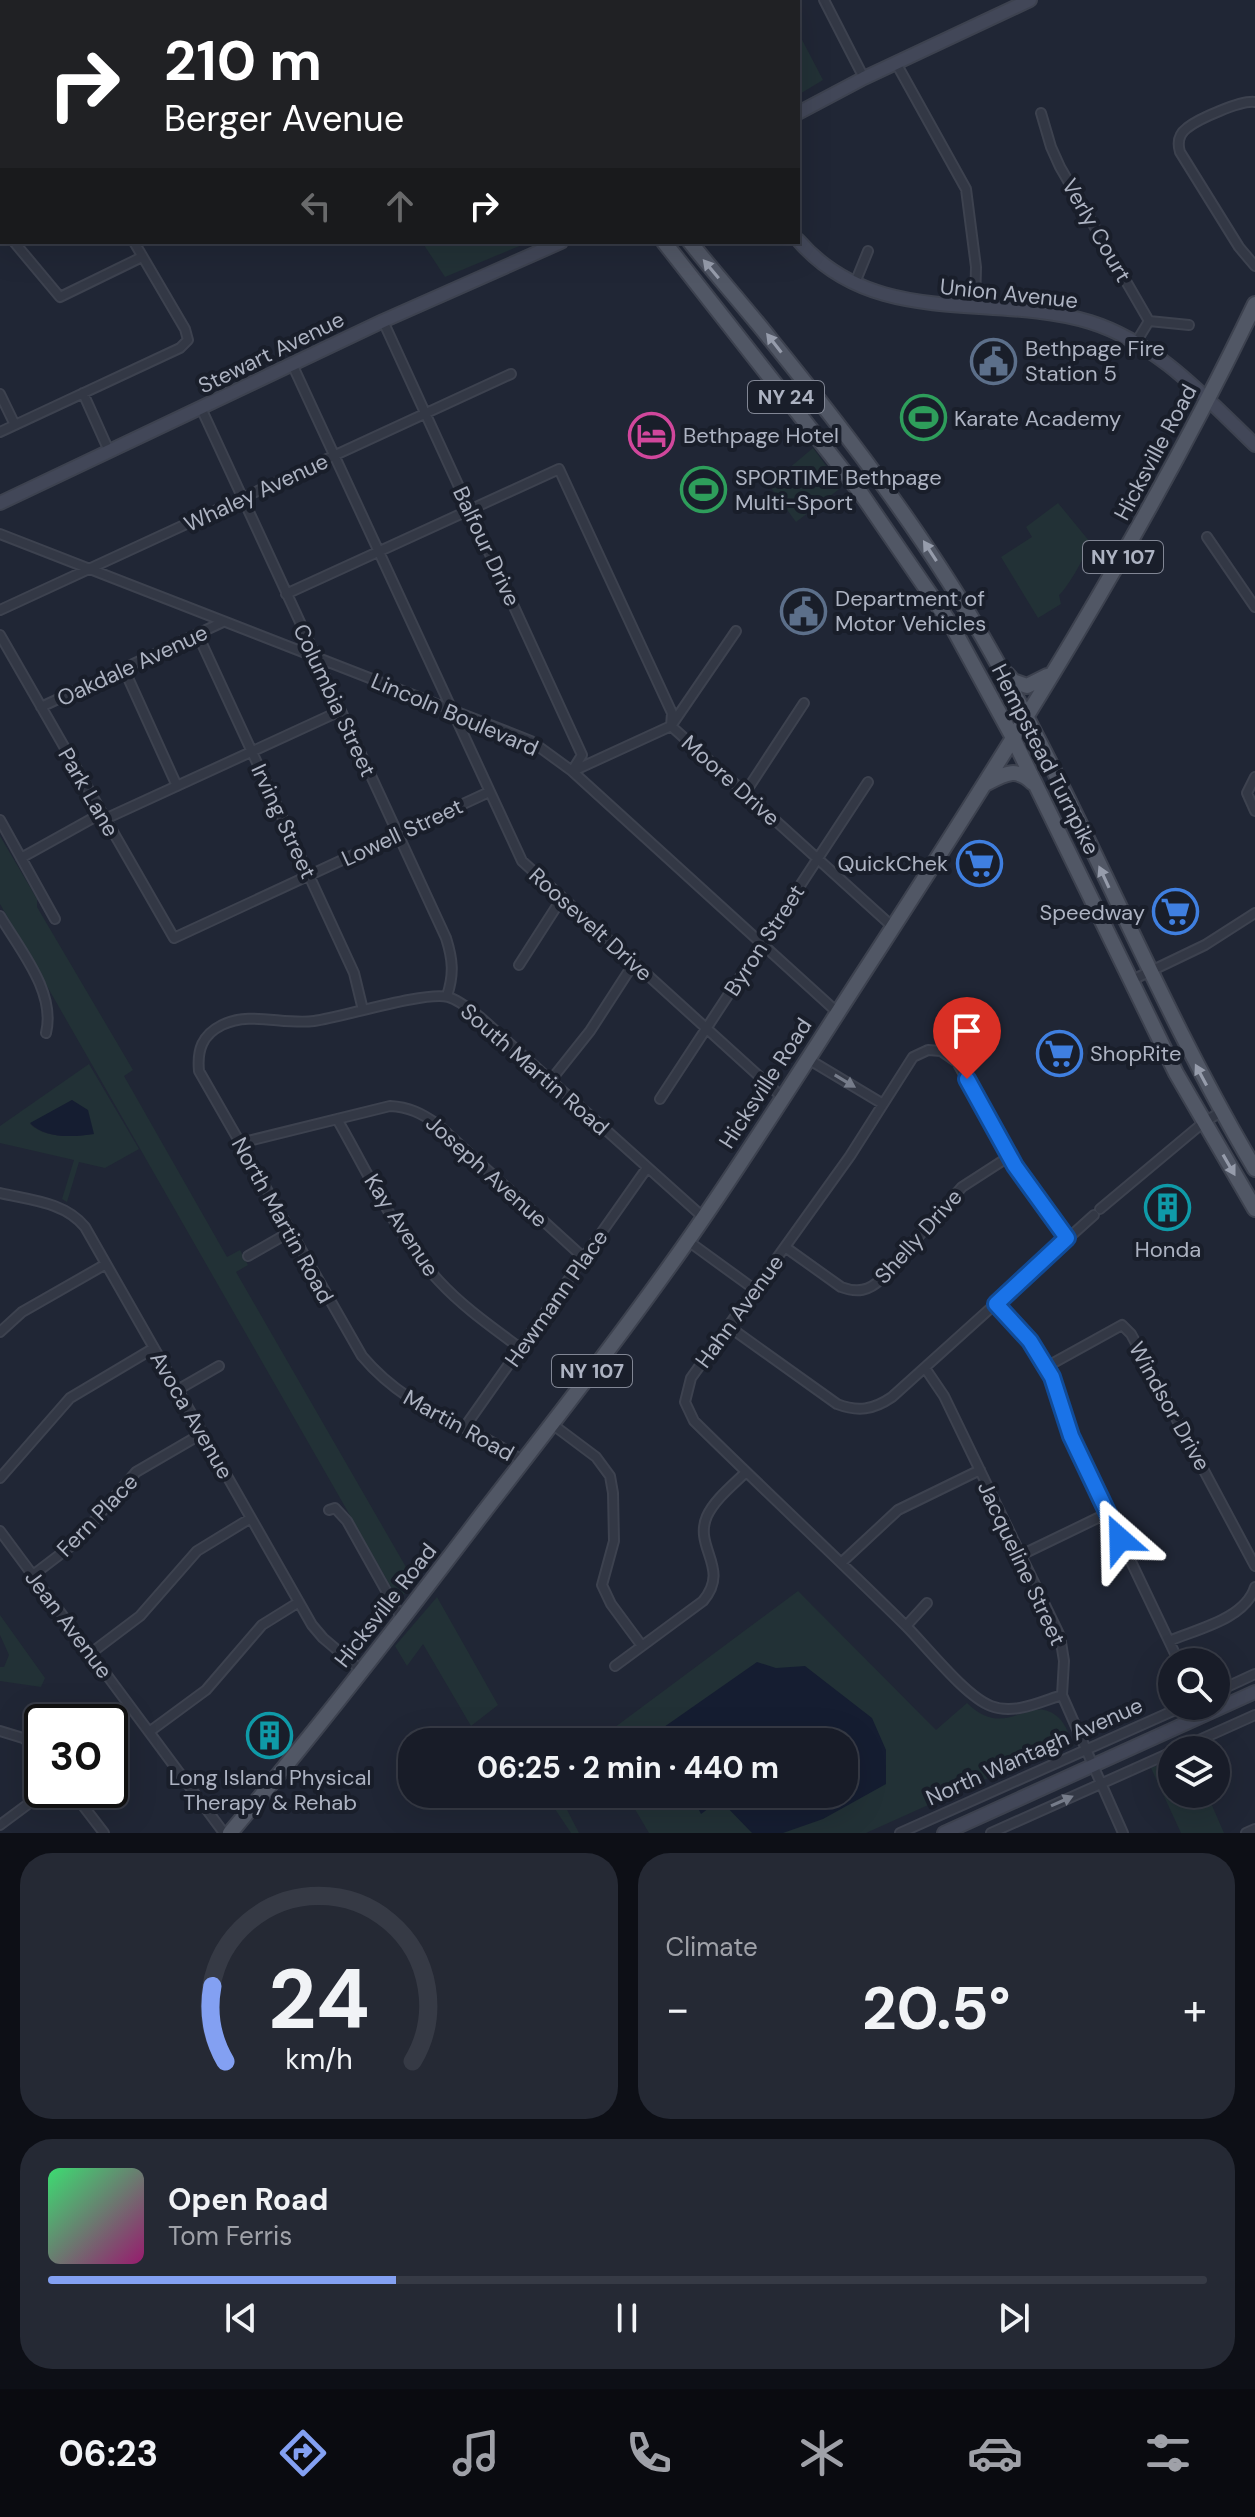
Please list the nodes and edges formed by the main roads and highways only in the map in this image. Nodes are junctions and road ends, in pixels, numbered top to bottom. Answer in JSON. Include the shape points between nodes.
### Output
{"nodes":[{"id":1,"x":1030,"y":0,"type":"edge"},
{"id":2,"x":1006,"y":5,"type":"edge"},
{"id":3,"x":800,"y":112,"type":"edge"},
{"id":4,"x":800,"y":242,"type":"edge"},
{"id":5,"x":556,"y":244,"type":"edge"},
{"id":6,"x":666,"y":244,"type":"edge"},
{"id":7,"x":692,"y":244,"type":"edge"},
{"id":8,"x":1255,"y":304,"type":"edge"},
{"id":9,"x":1209,"y":401,"type":"junction"},
{"id":10,"x":1255,"y":445,"type":"edge"},
{"id":11,"x":0,"y":503,"type":"edge"},
{"id":12,"x":993,"y":654,"type":"junction"},
{"id":13,"x":1051,"y":674,"type":"junction"},
{"id":14,"x":1026,"y":715,"type":"junction"},
{"id":15,"x":1012,"y":736,"type":"junction"},
{"id":16,"x":984,"y":784,"type":"junction"},
{"id":17,"x":1036,"y":785,"type":"junction"},
{"id":18,"x":1255,"y":1169,"type":"edge"},
{"id":19,"x":1255,"y":1209,"type":"edge"},
{"id":20,"x":1255,"y":1692,"type":"edge"},
{"id":21,"x":1230,"y":1701,"type":"edge"},
{"id":22,"x":1183,"y":1720,"type":"edge"},
{"id":23,"x":230,"y":1833,"type":"edge"},
{"id":24,"x":944,"y":1833,"type":"edge"}],
"edges":[{"from":1,"to":2,"type":"main road"},
{"from":2,"to":3,"type":"main road"},
{"from":4,"to":9,"type":"main road","name":"Union Avenue","via":[[820,262],[883,295],[1056,314],[1116,331],[1167,363]]},
{"from":5,"to":11,"type":"main road","name":"Stewart Avenue"},
{"from":6,"to":15,"type":"main road","name":"Hempstead Turnpike","number":"NY 24","via":[[905,554]]},
{"from":12,"to":7,"type":"main road","name":"Hempstead Turnpike","number":"NY 24","one_way":true,"via":[[903,511]]},
{"from":8,"to":9,"type":"main road","name":"Hicksville Road","number":"NY 107"},
{"from":9,"to":10,"type":"main road","name":"Union Avenue"},
{"from":9,"to":13,"type":"main road","name":"Hicksville Road","number":"NY 107"},
{"from":12,"to":13,"type":"main road","via":[[1020,685]]},
{"from":12,"to":14,"type":"main road","name":"Hempstead Turnpike","number":"NY 24"},
{"from":13,"to":14,"type":"main road","name":"Hicksville Road","number":"NY 107"},
{"from":14,"to":15,"type":"main road","name":"Hicksville Road","number":"NY 107"},
{"from":18,"to":14,"type":"main road","name":"Hempstead Turnpike","number":"NY 24","one_way":true,"via":[[1150,972]]},
{"from":15,"to":16,"type":"main road","name":"Hicksville Road","number":"NY 107"},
{"from":15,"to":17,"type":"main road","name":"Hempstead Turnpike","number":"NY 24"},
{"from":16,"to":17,"type":"main road","via":[[1017,771]]},
{"from":16,"to":23,"type":"main road","name":"Hicksville Road","number":"NY 107","via":[[688,1241],[362,1671]]},
{"from":17,"to":19,"type":"main road","name":"Hempstead Turnpike","number":"NY 24","one_way":true,"via":[[1130,981]]},
{"from":20,"to":21,"type":"main road","name":"North Wantagh Avenue"},
{"from":22,"to":24,"type":"main road","name":"North Wantagh Avenue"}]}
